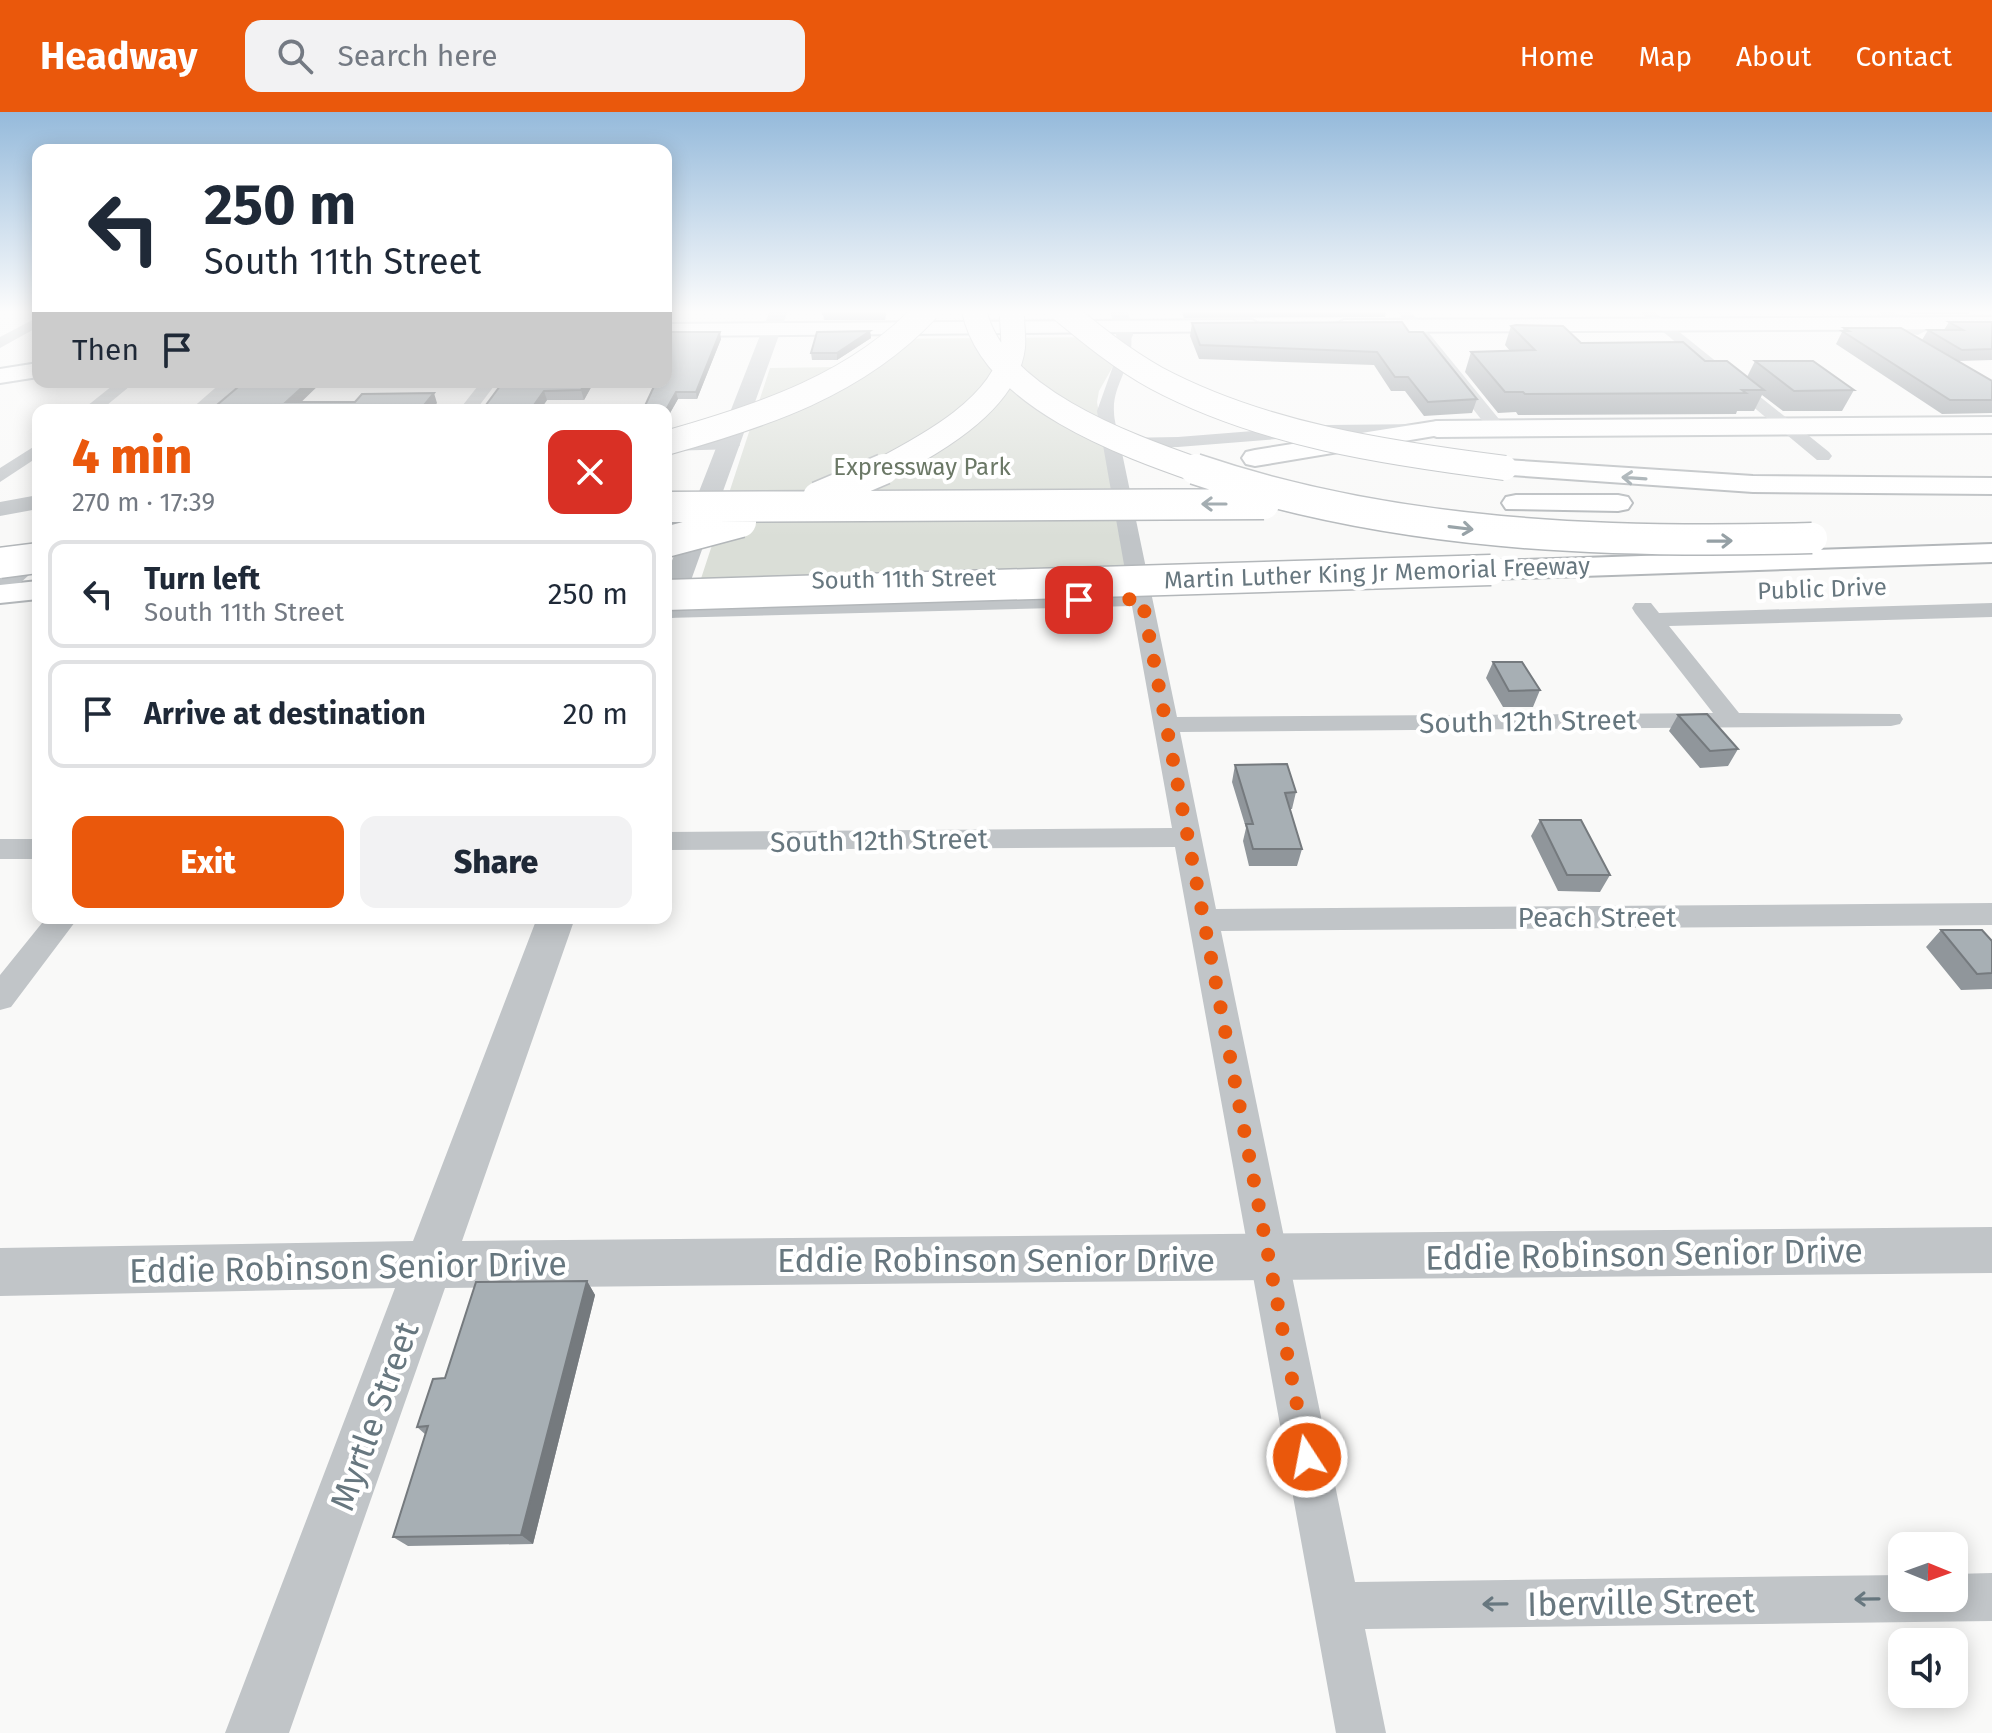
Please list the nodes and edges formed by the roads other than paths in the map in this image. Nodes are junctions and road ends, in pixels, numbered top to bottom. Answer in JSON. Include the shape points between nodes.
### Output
{"nodes":[{"id":1,"x":752,"y":386,"type":"edge"},
{"id":2,"x":821,"y":386,"type":"edge"},
{"id":3,"x":994,"y":386,"type":"edge"},
{"id":4,"x":1026,"y":386,"type":"edge"},
{"id":5,"x":1113,"y":386,"type":"edge"},
{"id":6,"x":1173,"y":386,"type":"edge"},
{"id":7,"x":1464,"y":386,"type":"edge"},
{"id":8,"x":1737,"y":386,"type":"edge"},
{"id":9,"x":119,"y":388,"type":"edge"},
{"id":10,"x":227,"y":388,"type":"edge"},
{"id":11,"x":484,"y":388,"type":"edge"},
{"id":12,"x":98,"y":404,"type":"edge"},
{"id":13,"x":208,"y":404,"type":"edge"},
{"id":14,"x":472,"y":404,"type":"edge"},
{"id":15,"x":1992,"y":425,"type":"edge"},
{"id":16,"x":1786,"y":426,"type":"junction"},
{"id":17,"x":1497,"y":428,"type":"junction"},
{"id":18,"x":1437,"y":429,"type":"junction"},
{"id":19,"x":672,"y":442,"type":"edge"},
{"id":20,"x":1111,"y":443,"type":"junction"},
{"id":21,"x":672,"y":444,"type":"edge"},
{"id":22,"x":731,"y":445,"type":"junction"},
{"id":23,"x":32,"y":453,"type":"edge"},
{"id":24,"x":1823,"y":456,"type":"dead end"},
{"id":25,"x":0,"y":476,"type":"edge"},
{"id":26,"x":1992,"y":486,"type":"edge"},
{"id":27,"x":1992,"y":493,"type":"edge"},
{"id":28,"x":672,"y":494,"type":"edge"},
{"id":29,"x":32,"y":503,"type":"edge"},
{"id":30,"x":720,"y":506,"type":"junction"},
{"id":31,"x":672,"y":507,"type":"edge"},
{"id":32,"x":0,"y":509,"type":"edge"},
{"id":33,"x":672,"y":515,"type":"edge"},
{"id":34,"x":0,"y":526,"type":"edge"},
{"id":35,"x":1992,"y":530,"type":"edge"},
{"id":36,"x":32,"y":533,"type":"edge"},
{"id":37,"x":32,"y":535,"type":"edge"},
{"id":38,"x":32,"y":540,"type":"edge"},
{"id":39,"x":672,"y":540,"type":"edge"},
{"id":40,"x":0,"y":545,"type":"edge"},
{"id":41,"x":1992,"y":553,"type":"edge"},
{"id":42,"x":1650,"y":570,"type":"junction"},
{"id":43,"x":17,"y":573,"type":"edge"},
{"id":44,"x":1992,"y":575,"type":"edge"},
{"id":45,"x":672,"y":595,"type":"edge"},
{"id":46,"x":672,"y":596,"type":"edge"},
{"id":47,"x":1142,"y":599,"type":"junction"},
{"id":48,"x":1992,"y":610,"type":"edge"},
{"id":49,"x":672,"y":611,"type":"edge"},
{"id":50,"x":32,"y":616,"type":"edge"},
{"id":51,"x":0,"y":618,"type":"edge"},
{"id":52,"x":1731,"y":719,"type":"junction"},
{"id":53,"x":1891,"y":719,"type":"dead end"},
{"id":54,"x":1166,"y":725,"type":"junction"},
{"id":55,"x":1188,"y":837,"type":"junction"},
{"id":56,"x":672,"y":841,"type":"edge"},
{"id":57,"x":0,"y":849,"type":"edge"},
{"id":58,"x":32,"y":849,"type":"edge"},
{"id":59,"x":1992,"y":914,"type":"edge"},
{"id":60,"x":1203,"y":920,"type":"junction"},
{"id":61,"x":58,"y":924,"type":"edge"},
{"id":62,"x":554,"y":924,"type":"edge"},
{"id":63,"x":0,"y":998,"type":"edge"},
{"id":64,"x":1992,"y":1250,"type":"edge"},
{"id":65,"x":1269,"y":1258,"type":"junction"},
{"id":66,"x":429,"y":1265,"type":"junction"},
{"id":67,"x":0,"y":1272,"type":"edge"},
{"id":68,"x":1992,"y":1597,"type":"edge"},
{"id":69,"x":1968,"y":1598,"type":"edge"},
{"id":70,"x":1888,"y":1599,"type":"edge"},
{"id":71,"x":1337,"y":1606,"type":"junction"},
{"id":72,"x":257,"y":1733,"type":"edge"},
{"id":73,"x":1361,"y":1733,"type":"edge"}],
"edges":[{"from":1,"to":22,"type":"street"},
{"from":2,"to":19,"type":"main road","bridge":true,"via":[[761,413]]},
{"from":3,"to":39,"type":"main road","bridge":true,"via":[[946,433],[885,468],[835,491]]},
{"from":4,"to":35,"type":"main road","one_way":true,"bridge":true,"via":[[1066,412],[1175,462],[1265,490],[1428,524],[1631,541]]},
{"from":5,"to":20,"type":"street","via":[[1106,403]]},
{"from":26,"to":6,"type":"main road","one_way":true,"bridge":true,"via":[[1753,484],[1505,468],[1343,441],[1231,409]]},
{"from":7,"to":17,"type":"street"},
{"from":8,"to":16,"type":"street"},
{"from":9,"to":12,"type":"street"},
{"from":10,"to":13,"type":"street"},
{"from":11,"to":14,"type":"street"},
{"from":15,"to":16,"type":"main road"},
{"from":16,"to":17,"type":"main road"},
{"from":16,"to":24,"type":"street"},
{"from":17,"to":18,"type":"main road"},
{"from":18,"to":20,"type":"street"},
{"from":18,"to":28,"type":"main road","bridge":true,"via":[[1047,488]]},
{"from":20,"to":47,"type":"street"},
{"from":21,"to":22,"type":"street"},
{"from":22,"to":46,"type":"street"},
{"from":23,"to":25,"type":"street"},
{"from":27,"to":30,"type":"main road","one_way":true,"bridge":true,"via":[[1762,502]]},
{"from":29,"to":32,"type":"street"},
{"from":30,"to":31,"type":"main road","bridge":true},
{"from":30,"to":33,"type":"main road","bridge":true},
{"from":34,"to":36,"type":"street"},
{"from":37,"to":40,"type":"main road"},
{"from":38,"to":43,"type":"street"},
{"from":41,"to":42,"type":"main road"},
{"from":42,"to":44,"type":"main road"},
{"from":42,"to":45,"type":"main road","name":"Martin Luther King Jr Memorial Freeway","bridge":true,"via":[[1491,570]]},
{"from":47,"to":49,"type":"street","name":"South 11th Street"},
{"from":47,"to":54,"type":"street"},
{"from":48,"to":52,"type":"street","name":"Public Drive","via":[[1647,613]]},
{"from":50,"to":51,"type":"main road"},
{"from":52,"to":53,"type":"street","name":"South 12th Street"},
{"from":52,"to":54,"type":"street","name":"South 12th Street"},
{"from":54,"to":55,"type":"street"},
{"from":55,"to":56,"type":"street","name":"South 12th Street"},
{"from":55,"to":60,"type":"street"},
{"from":57,"to":58,"type":"street"},
{"from":59,"to":60,"type":"street","name":"Peach Street"},
{"from":60,"to":65,"type":"street"},
{"from":61,"to":63,"type":"street"},
{"from":62,"to":66,"type":"street","name":"Myrtle Street"},
{"from":64,"to":65,"type":"street","name":"Eddie Robinson Senior Drive"},
{"from":65,"to":66,"type":"street","name":"Eddie Robinson Senior Drive"},
{"from":65,"to":71,"type":"street"},
{"from":66,"to":67,"type":"street","name":"Eddie Robinson Senior Drive"},
{"from":66,"to":72,"type":"street","name":"Myrtle Street"},
{"from":68,"to":69,"type":"street"},
{"from":70,"to":71,"type":"street","name":"Iberville Street","one_way":true},
{"from":71,"to":73,"type":"street"}]}
